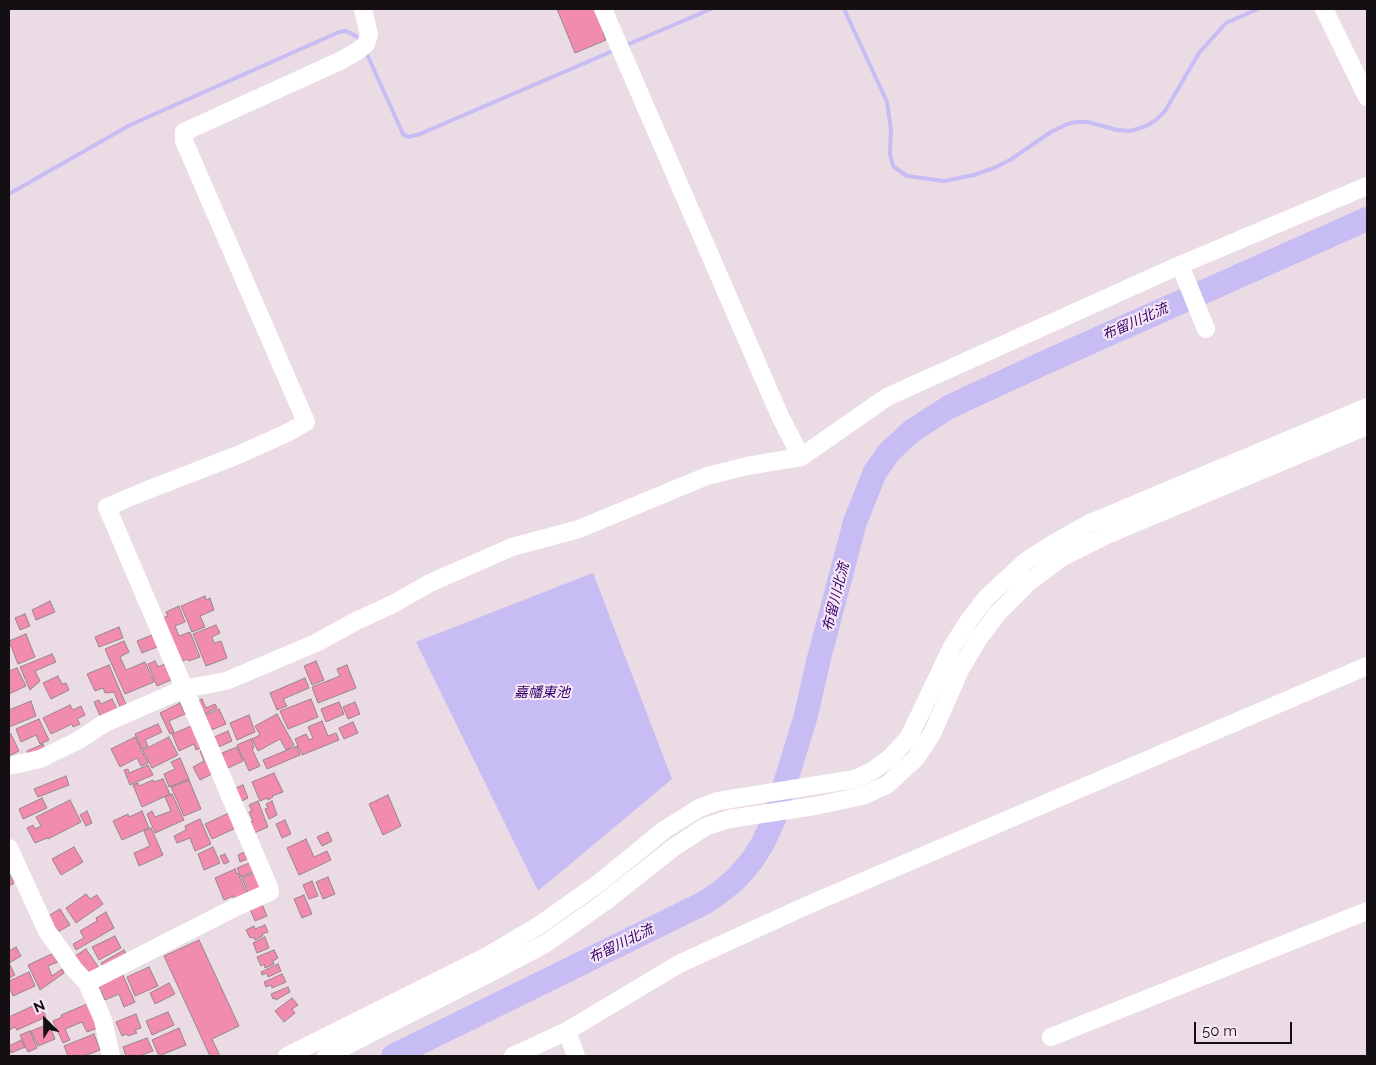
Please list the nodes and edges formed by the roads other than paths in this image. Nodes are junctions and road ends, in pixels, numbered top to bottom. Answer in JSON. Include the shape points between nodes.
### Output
{"nodes":[{"id":1,"x":363,"y":9,"type":"edge"},
{"id":2,"x":602,"y":9,"type":"edge"},
{"id":3,"x":1324,"y":9,"type":"edge"},
{"id":4,"x":1367,"y":97,"type":"edge"},
{"id":5,"x":1367,"y":186,"type":"edge"},
{"id":6,"x":1182,"y":270,"type":"junction"},
{"id":7,"x":1206,"y":329,"type":"dead end"},
{"id":8,"x":1367,"y":407,"type":"edge"},
{"id":9,"x":1367,"y":426,"type":"edge"},
{"id":10,"x":801,"y":457,"type":"junction"},
{"id":11,"x":1367,"y":666,"type":"edge"},
{"id":12,"x":183,"y":689,"type":"junction"},
{"id":13,"x":9,"y":766,"type":"edge"},
{"id":14,"x":9,"y":848,"type":"edge"},
{"id":15,"x":1367,"y":911,"type":"edge"},
{"id":16,"x":87,"y":983,"type":"junction"},
{"id":17,"x":566,"y":1031,"type":"junction"},
{"id":18,"x":1051,"y":1037,"type":"dead end"},
{"id":19,"x":111,"y":1056,"type":"edge"},
{"id":20,"x":287,"y":1056,"type":"edge"},
{"id":21,"x":326,"y":1056,"type":"edge"},
{"id":22,"x":513,"y":1056,"type":"edge"},
{"id":23,"x":576,"y":1056,"type":"edge"}],
"edges":[{"from":1,"to":12,"type":"street","via":[[369,34],[366,44],[359,50],[184,132],[184,141],[306,422],[238,455],[107,507]]},
{"from":2,"to":10,"type":"street","via":[[776,407]]},
{"from":3,"to":4,"type":"street"},
{"from":5,"to":6,"type":"street"},
{"from":6,"to":7,"type":"street"},
{"from":6,"to":10,"type":"street","via":[[887,397]]},
{"from":8,"to":20,"type":"street","via":[[1090,523],[1026,561],[987,597],[969,620],[952,646],[909,737],[890,758],[872,771],[855,779],[718,801],[699,808],[664,830],[599,883],[538,926],[489,955]]},
{"from":9,"to":21,"type":"street","via":[[1107,534],[1061,558],[1029,582],[998,613],[960,670],[932,734],[916,758],[887,784],[862,796],[728,819],[705,827],[545,944]]},
{"from":10,"to":12,"type":"street","via":[[707,476],[579,529],[512,547],[430,583],[316,643],[226,682]]},
{"from":11,"to":17,"type":"street","via":[[808,905],[679,964]]},
{"from":12,"to":13,"type":"street","via":[[103,724],[80,740],[40,759]]},
{"from":12,"to":16,"type":"street","via":[[270,892]]},
{"from":14,"to":16,"type":"street","via":[[47,931]]},
{"from":15,"to":18,"type":"street"},
{"from":16,"to":19,"type":"street","via":[[103,1020]]},
{"from":17,"to":22,"type":"street"},
{"from":17,"to":23,"type":"street"}]}
